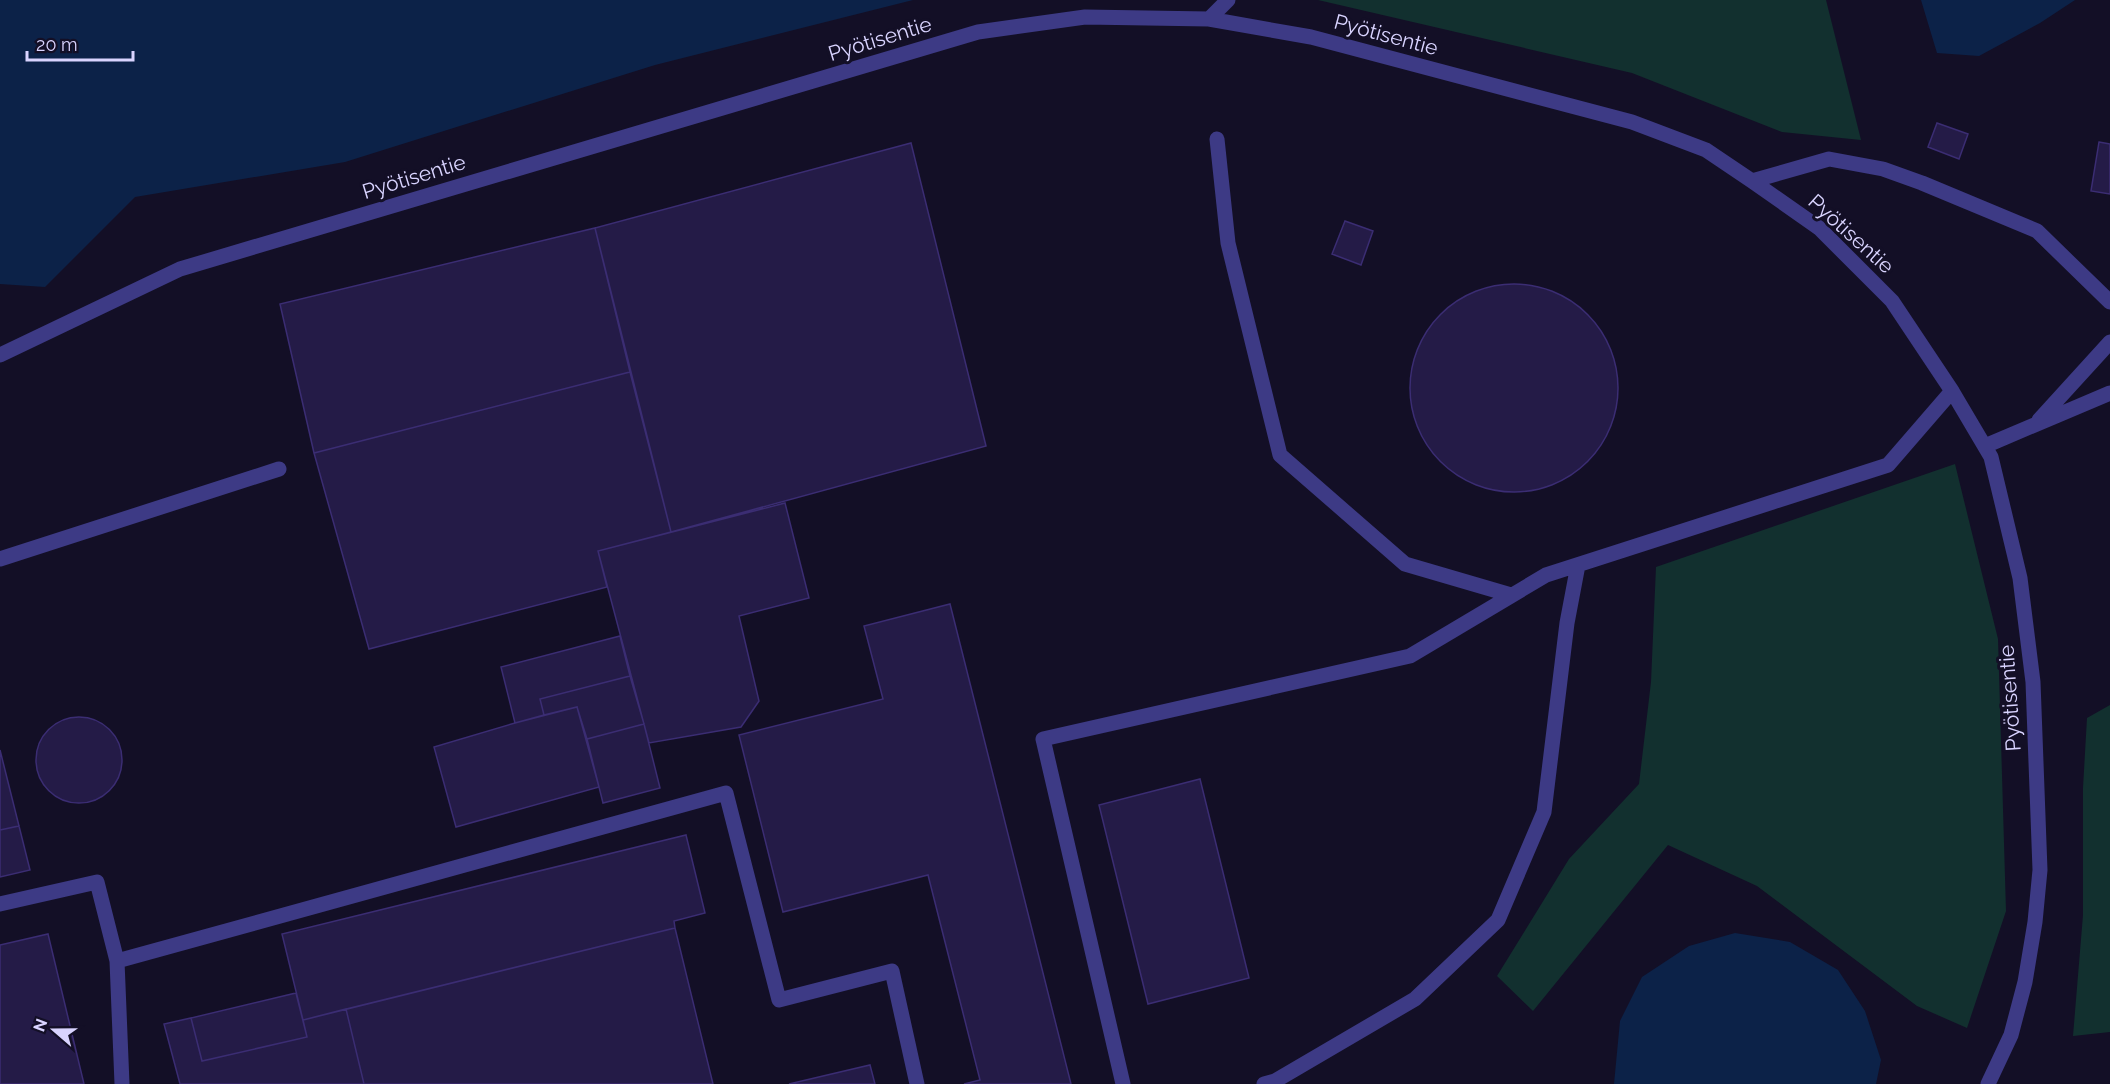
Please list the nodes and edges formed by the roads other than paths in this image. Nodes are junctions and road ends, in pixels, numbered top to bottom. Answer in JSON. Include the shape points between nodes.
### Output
{"nodes":[{"id":1,"x":1228,"y":0,"type":"edge"},
{"id":2,"x":1209,"y":19,"type":"junction"},
{"id":3,"x":1216,"y":139,"type":"dead end"},
{"id":4,"x":1752,"y":181,"type":"junction"},
{"id":5,"x":2110,"y":302,"type":"edge"},
{"id":6,"x":2110,"y":342,"type":"edge"},
{"id":7,"x":0,"y":355,"type":"edge"},
{"id":8,"x":1952,"y":391,"type":"junction"},
{"id":9,"x":2110,"y":393,"type":"edge"},
{"id":10,"x":2035,"y":425,"type":"junction"},
{"id":11,"x":1985,"y":446,"type":"junction"},
{"id":12,"x":279,"y":469,"type":"dead end"},
{"id":13,"x":0,"y":559,"type":"edge"},
{"id":14,"x":1578,"y":565,"type":"junction"},
{"id":15,"x":1511,"y":595,"type":"junction"},
{"id":16,"x":0,"y":904,"type":"edge"},
{"id":17,"x":117,"y":961,"type":"junction"},
{"id":18,"x":1271,"y":1083,"type":"edge"},
{"id":19,"x":122,"y":1084,"type":"edge"},
{"id":20,"x":917,"y":1084,"type":"edge"},
{"id":21,"x":1123,"y":1084,"type":"edge"},
{"id":22,"x":1988,"y":1084,"type":"edge"}],
"edges":[{"from":1,"to":2,"type":"street"},
{"from":2,"to":4,"type":"street","name":"Pyötisentie","via":[[1311,37],[1632,122],[1706,150]]},
{"from":2,"to":7,"type":"street","name":"Pyötisentie","via":[[1085,17],[978,32],[180,269]]},
{"from":3,"to":15,"type":"street","via":[[1228,243],[1280,455],[1405,564]]},
{"from":4,"to":5,"type":"street","via":[[1829,159],[1883,169],[2037,231]]},
{"from":4,"to":8,"type":"street","name":"Pyötisentie","via":[[1819,228],[1892,301]]},
{"from":6,"to":10,"type":"street"},
{"from":8,"to":11,"type":"street","name":"Pyötisentie"},
{"from":8,"to":14,"type":"street","via":[[1888,465]]},
{"from":9,"to":10,"type":"street"},
{"from":10,"to":11,"type":"street"},
{"from":11,"to":22,"type":"street","name":"Pyötisentie","via":[[2020,578],[2033,682],[2040,870],[2025,982],[2011,1035]]},
{"from":12,"to":13,"type":"street"},
{"from":14,"to":15,"type":"street","via":[[1546,575]]},
{"from":14,"to":18,"type":"street","via":[[1544,812],[1498,920],[1415,999]]},
{"from":15,"to":21,"type":"street","via":[[1410,656],[1043,739]]},
{"from":16,"to":17,"type":"street","via":[[97,882]]},
{"from":17,"to":19,"type":"street"},
{"from":17,"to":20,"type":"street","via":[[726,793],[779,1000],[892,971]]}]}
